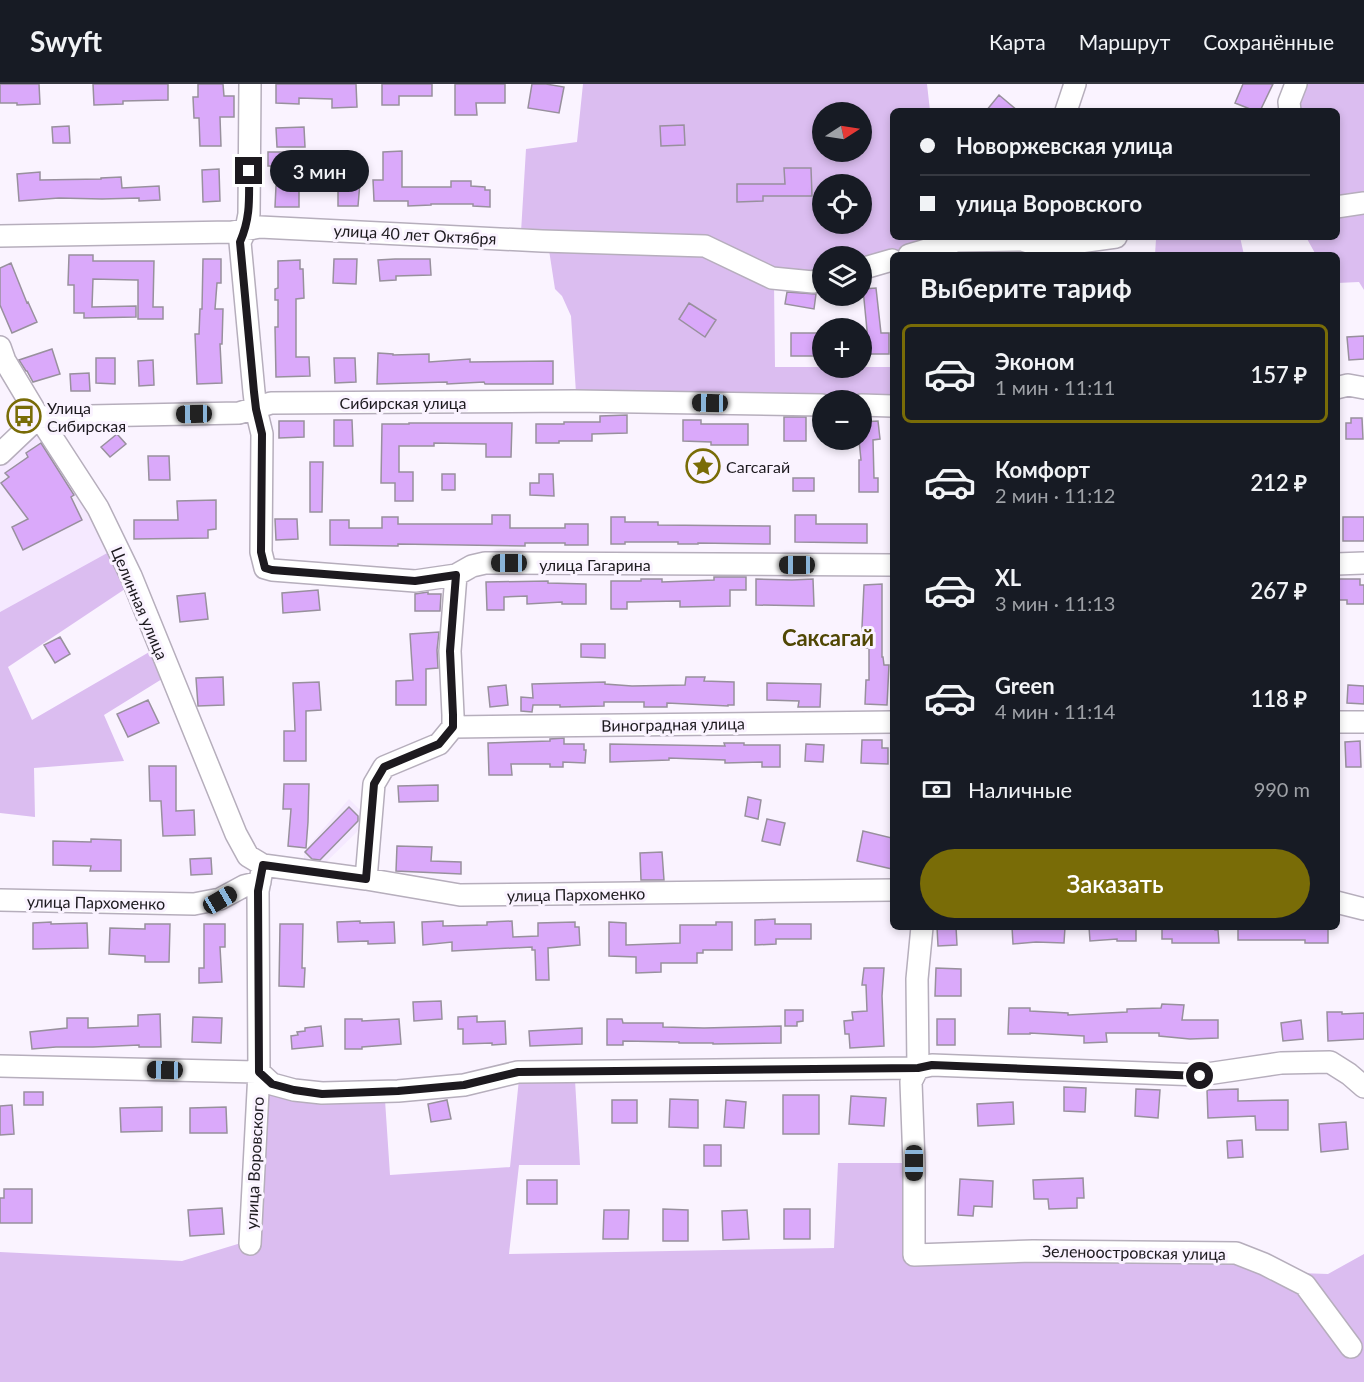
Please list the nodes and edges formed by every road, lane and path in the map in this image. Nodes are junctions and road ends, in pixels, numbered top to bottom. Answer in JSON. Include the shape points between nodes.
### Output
{"nodes":[{"id":1,"x":250,"y":84,"type":"edge"},
{"id":2,"x":1075,"y":84,"type":"edge"},
{"id":3,"x":1296,"y":84,"type":"edge"},
{"id":4,"x":1067,"y":108,"type":"edge"},
{"id":5,"x":1290,"y":108,"type":"edge"},
{"id":6,"x":1364,"y":203,"type":"edge"},
{"id":7,"x":1340,"y":206,"type":"edge"},
{"id":8,"x":246,"y":229,"type":"junction"},
{"id":9,"x":0,"y":236,"type":"edge"},
{"id":10,"x":979,"y":240,"type":"edge"},
{"id":11,"x":1027,"y":240,"type":"edge"},
{"id":12,"x":1094,"y":240,"type":"edge"},
{"id":13,"x":919,"y":252,"type":"edge"},
{"id":14,"x":890,"y":261,"type":"edge"},
{"id":15,"x":872,"y":266,"type":"edge"},
{"id":16,"x":812,"y":282,"type":"edge"},
{"id":17,"x":2,"y":355,"type":"edge"},
{"id":18,"x":1340,"y":387,"type":"edge"},
{"id":19,"x":1364,"y":388,"type":"edge"},
{"id":20,"x":812,"y":405,"type":"edge"},
{"id":21,"x":872,"y":405,"type":"edge"},
{"id":22,"x":890,"y":406,"type":"edge"},
{"id":23,"x":256,"y":409,"type":"junction"},
{"id":24,"x":39,"y":417,"type":"junction"},
{"id":25,"x":0,"y":454,"type":"edge"},
{"id":26,"x":1364,"y":563,"type":"edge"},
{"id":27,"x":1340,"y":564,"type":"edge"},
{"id":28,"x":890,"y":565,"type":"edge"},
{"id":29,"x":456,"y":575,"type":"junction"},
{"id":30,"x":890,"y":722,"type":"edge"},
{"id":31,"x":1340,"y":722,"type":"edge"},
{"id":32,"x":1364,"y":722,"type":"edge"},
{"id":33,"x":453,"y":727,"type":"junction"},
{"id":34,"x":261,"y":873,"type":"junction"},
{"id":35,"x":366,"y":879,"type":"junction"},
{"id":36,"x":890,"y":890,"type":"edge"},
{"id":37,"x":0,"y":900,"type":"edge"},
{"id":38,"x":1340,"y":903,"type":"edge"},
{"id":39,"x":1364,"y":909,"type":"edge"},
{"id":40,"x":922,"y":930,"type":"edge"},
{"id":41,"x":0,"y":1066,"type":"edge"},
{"id":42,"x":918,"y":1068,"type":"junction"},
{"id":43,"x":259,"y":1072,"type":"junction"},
{"id":44,"x":1364,"y":1087,"type":"edge"},
{"id":45,"x":250,"y":1245,"type":"dead end"},
{"id":46,"x":1351,"y":1347,"type":"dead end"}],
"edges":[{"from":1,"to":8,"type":"street"},
{"from":2,"to":4,"type":"street"},
{"from":3,"to":5,"type":"street"},
{"from":6,"to":7,"type":"street"},
{"from":8,"to":9,"type":"street","name":"улица 40 лет Октября"},
{"from":8,"to":16,"type":"street","name":"улица 40 лет Октября","via":[[705,246],[772,278]]},
{"from":8,"to":23,"type":"street","via":[[240,242]]},
{"from":10,"to":13,"type":"street","via":[[957,241]]},
{"from":11,"to":12,"type":"street","via":[[1044,247]]},
{"from":14,"to":15,"type":"street"},
{"from":17,"to":24,"type":"street","name":"Целинная улица"},
{"from":18,"to":19,"type":"street"},
{"from":20,"to":23,"type":"street","name":"Сибирская улица","via":[[575,401],[271,403]]},
{"from":21,"to":22,"type":"street"},
{"from":23,"to":24,"type":"street","name":"Сибирская улица","via":[[239,413]]},
{"from":23,"to":29,"type":"street","name":"улица Гагарина","via":[[262,434],[261,552],[265,568],[415,581]]},
{"from":24,"to":25,"type":"street"},
{"from":24,"to":34,"type":"street","name":"Целинная улица","via":[[98,508],[131,576],[236,834]]},
{"from":26,"to":27,"type":"street"},
{"from":28,"to":29,"type":"street","name":"улица Гагарина","via":[[485,563]]},
{"from":29,"to":33,"type":"street","via":[[450,651]]},
{"from":30,"to":33,"type":"street","name":"Виноградная улица"},
{"from":31,"to":32,"type":"street"},
{"from":33,"to":35,"type":"street","via":[[439,744],[384,767],[374,784]]},
{"from":34,"to":35,"type":"street","name":"улица Пархоменко"},
{"from":34,"to":37,"type":"street","name":"улица Пархоменко","via":[[220,900],[194,904]]},
{"from":34,"to":43,"type":"street","name":"улица Воровского"},
{"from":35,"to":36,"type":"street","name":"улица Пархоменко","via":[[460,896]]},
{"from":38,"to":39,"type":"street"},
{"from":40,"to":42,"type":"street","via":[[917,979]]},
{"from":41,"to":43,"type":"street"},
{"from":42,"to":43,"type":"street","via":[[518,1072],[464,1085],[322,1094],[272,1084]]},
{"from":42,"to":44,"type":"street","via":[[932,1065],[1200,1076],[1281,1063],[1330,1062]]},
{"from":42,"to":46,"type":"street","name":"Зеленоостровская улица","via":[[911,1082],[914,1256],[1033,1251],[1236,1254],[1305,1285]]},
{"from":43,"to":45,"type":"street","name":"улица Воровского"}]}
